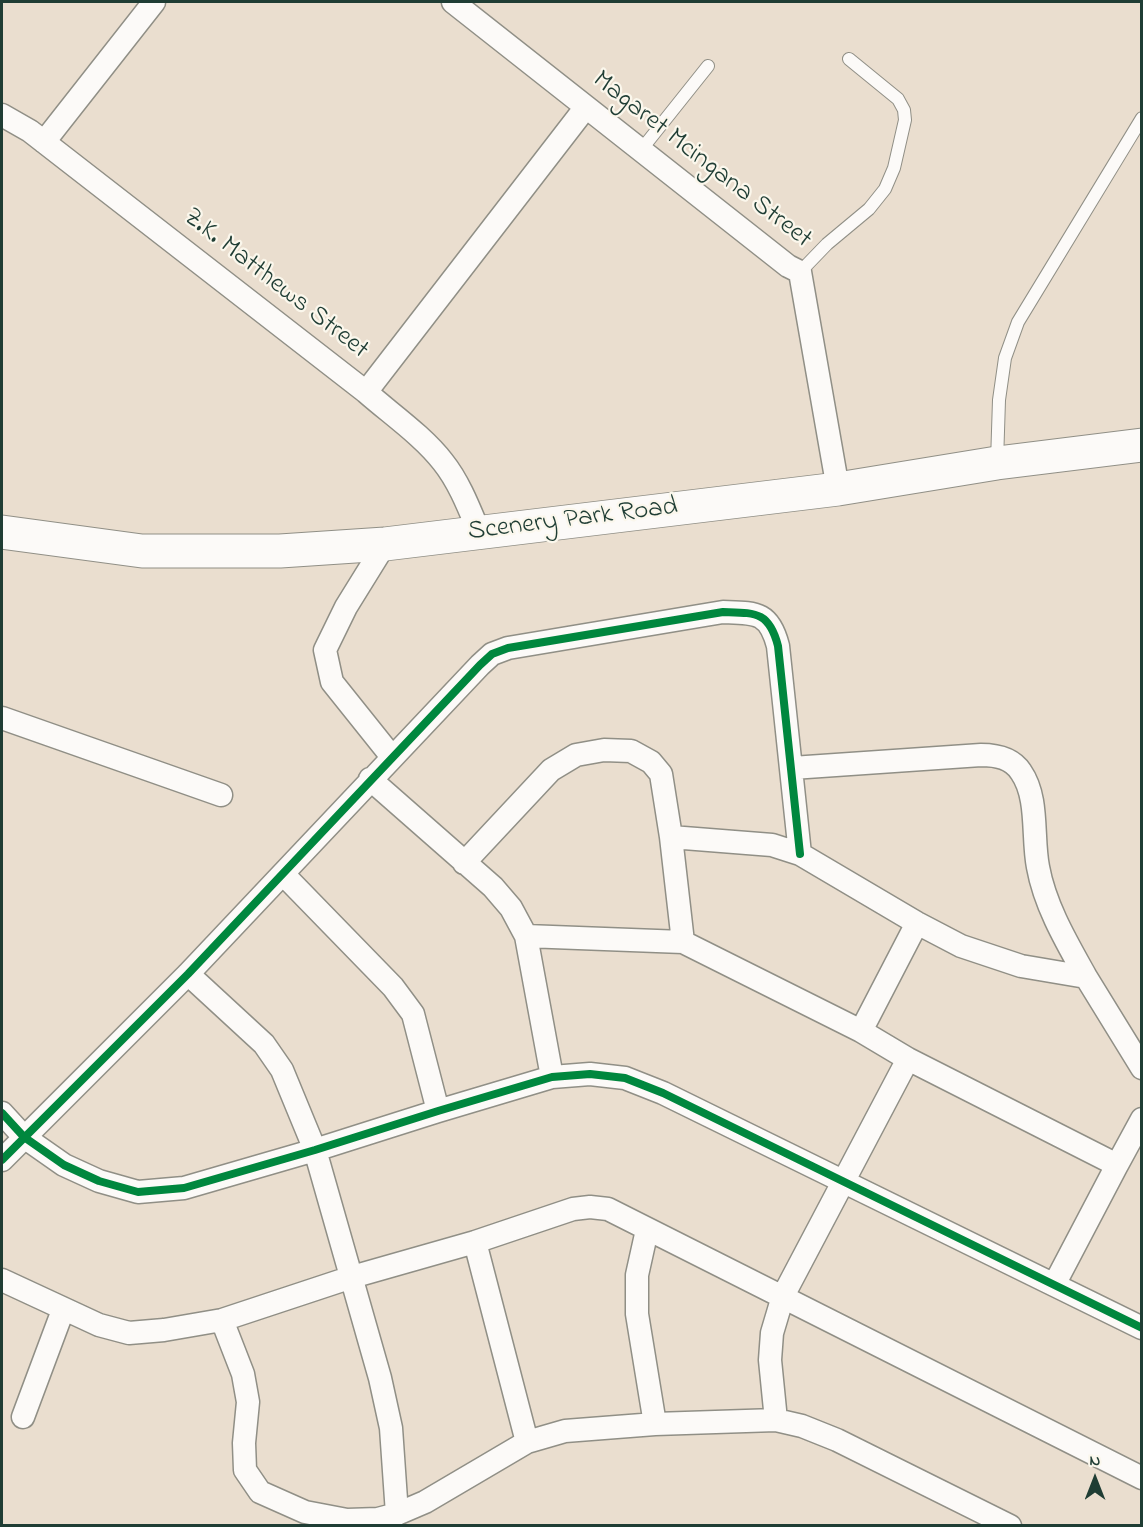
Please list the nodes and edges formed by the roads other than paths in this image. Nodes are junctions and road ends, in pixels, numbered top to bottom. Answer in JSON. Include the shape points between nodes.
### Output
{"nodes":[{"id":1,"x":154,"y":2,"type":"edge"},
{"id":2,"x":453,"y":2,"type":"edge"},
{"id":3,"x":849,"y":58,"type":"dead end"},
{"id":4,"x":708,"y":66,"type":"dead end"},
{"id":5,"x":586,"y":107,"type":"junction"},
{"id":6,"x":2,"y":114,"type":"edge"},
{"id":7,"x":1142,"y":118,"type":"edge"},
{"id":8,"x":44,"y":142,"type":"junction"},
{"id":9,"x":641,"y":150,"type":"junction"},
{"id":10,"x":800,"y":272,"type":"junction"},
{"id":11,"x":366,"y":392,"type":"junction"},
{"id":12,"x":1142,"y":445,"type":"edge"},
{"id":13,"x":997,"y":463,"type":"junction"},
{"id":14,"x":837,"y":489,"type":"junction"},
{"id":15,"x":2,"y":532,"type":"edge"},
{"id":16,"x":479,"y":532,"type":"junction"},
{"id":17,"x":385,"y":544,"type":"junction"},
{"id":18,"x":2,"y":717,"type":"edge"},
{"id":19,"x":392,"y":757,"type":"junction"},
{"id":20,"x":792,"y":768,"type":"junction"},
{"id":21,"x":370,"y":779,"type":"junction"},
{"id":22,"x":221,"y":795,"type":"dead end"},
{"id":23,"x":671,"y":837,"type":"junction"},
{"id":24,"x":800,"y":854,"type":"junction"},
{"id":25,"x":464,"y":863,"type":"junction"},
{"id":26,"x":283,"y":874,"type":"junction"},
{"id":27,"x":917,"y":923,"type":"junction"},
{"id":28,"x":526,"y":936,"type":"junction"},
{"id":29,"x":683,"y":942,"type":"junction"},
{"id":30,"x":188,"y":974,"type":"junction"},
{"id":31,"x":1086,"y":977,"type":"junction"},
{"id":32,"x":861,"y":1031,"type":"junction"},
{"id":33,"x":908,"y":1059,"type":"junction"},
{"id":34,"x":1142,"y":1068,"type":"edge"},
{"id":35,"x":552,"y":1077,"type":"junction"},
{"id":36,"x":438,"y":1111,"type":"junction"},
{"id":37,"x":2,"y":1113,"type":"edge"},
{"id":38,"x":1142,"y":1119,"type":"edge"},
{"id":39,"x":24,"y":1137,"type":"junction"},
{"id":40,"x":315,"y":1150,"type":"junction"},
{"id":41,"x":2,"y":1160,"type":"edge"},
{"id":42,"x":1117,"y":1165,"type":"junction"},
{"id":43,"x":845,"y":1181,"type":"junction"},
{"id":44,"x":647,"y":1230,"type":"junction"},
{"id":45,"x":475,"y":1242,"type":"junction"},
{"id":46,"x":352,"y":1276,"type":"junction"},
{"id":47,"x":2,"y":1280,"type":"edge"},
{"id":48,"x":1054,"y":1285,"type":"junction"},
{"id":49,"x":783,"y":1296,"type":"junction"},
{"id":50,"x":63,"y":1310,"type":"junction"},
{"id":51,"x":222,"y":1320,"type":"junction"},
{"id":52,"x":1142,"y":1328,"type":"edge"},
{"id":53,"x":23,"y":1417,"type":"dead end"},
{"id":54,"x":776,"y":1420,"type":"junction"},
{"id":55,"x":655,"y":1424,"type":"junction"},
{"id":56,"x":527,"y":1442,"type":"junction"},
{"id":57,"x":1142,"y":1478,"type":"edge"},
{"id":58,"x":397,"y":1514,"type":"junction"},
{"id":59,"x":1010,"y":1526,"type":"edge"}],
"edges":[{"from":1,"to":8,"type":"street"},
{"from":2,"to":5,"type":"street","name":"Magaret Mcingana Street"},
{"from":3,"to":10,"type":"lane","via":[[898,99],[905,120],[885,189]]},
{"from":4,"to":9,"type":"lane"},
{"from":5,"to":9,"type":"street","name":"Magaret Mcingana Street"},
{"from":5,"to":11,"type":"street"},
{"from":6,"to":8,"type":"street","name":"Z.K. Matthews Street"},
{"from":7,"to":13,"type":"lane","via":[[1018,322],[1005,358]]},
{"from":8,"to":11,"type":"street","name":"Z.K. Matthews Street"},
{"from":9,"to":10,"type":"street","name":"Magaret Mcingana Street"},
{"from":10,"to":14,"type":"street","name":"Magaret Mcingana Street"},
{"from":11,"to":16,"type":"street","name":"Z.K. Matthews Street","via":[[443,461]]},
{"from":12,"to":13,"type":"street","name":"Scenery Park Road"},
{"from":13,"to":14,"type":"street","name":"Scenery Park Road"},
{"from":14,"to":16,"type":"street","name":"Scenery Park Road"},
{"from":15,"to":17,"type":"street","name":"Scenery Park Road","via":[[142,551],[280,551]]},
{"from":16,"to":17,"type":"street","name":"Scenery Park Road"},
{"from":17,"to":19,"type":"street","via":[[346,607],[326,650],[332,682]]},
{"from":18,"to":22,"type":"street"},
{"from":19,"to":20,"type":"street","via":[[492,654],[508,648],[723,612],[746,612],[765,618],[774,630]]},
{"from":19,"to":21,"type":"street"},
{"from":20,"to":24,"type":"street"},
{"from":20,"to":31,"type":"street","via":[[981,755],[996,755],[1013,762],[1030,792],[1044,889]]},
{"from":21,"to":25,"type":"street"},
{"from":21,"to":26,"type":"street"},
{"from":23,"to":24,"type":"street","via":[[772,845]]},
{"from":23,"to":25,"type":"street","via":[[660,774],[651,762],[631,751],[604,750],[576,755],[551,770]]},
{"from":23,"to":29,"type":"street"},
{"from":24,"to":27,"type":"street"},
{"from":25,"to":28,"type":"street","via":[[511,908]]},
{"from":26,"to":30,"type":"street"},
{"from":26,"to":36,"type":"street","via":[[393,987],[413,1014]]},
{"from":27,"to":31,"type":"street","via":[[961,946],[1021,966]]},
{"from":27,"to":32,"type":"street"},
{"from":28,"to":29,"type":"street"},
{"from":28,"to":35,"type":"street"},
{"from":29,"to":32,"type":"street"},
{"from":30,"to":39,"type":"street"},
{"from":30,"to":40,"type":"street","via":[[264,1044],[282,1070]]},
{"from":31,"to":34,"type":"street"},
{"from":32,"to":33,"type":"street"},
{"from":33,"to":42,"type":"street"},
{"from":33,"to":43,"type":"street"},
{"from":35,"to":36,"type":"street"},
{"from":35,"to":43,"type":"street","via":[[590,1074],[625,1078]]},
{"from":36,"to":40,"type":"street"},
{"from":37,"to":39,"type":"street"},
{"from":38,"to":42,"type":"street"},
{"from":39,"to":40,"type":"street","via":[[64,1165],[99,1181],[138,1192],[184,1188]]},
{"from":39,"to":41,"type":"street"},
{"from":40,"to":46,"type":"street"},
{"from":42,"to":48,"type":"street"},
{"from":43,"to":48,"type":"street"},
{"from":43,"to":49,"type":"street"},
{"from":44,"to":45,"type":"street","via":[[608,1209],[590,1207],[573,1209]]},
{"from":44,"to":49,"type":"street"},
{"from":44,"to":55,"type":"street","via":[[638,1275],[638,1314]]},
{"from":45,"to":46,"type":"street"},
{"from":45,"to":56,"type":"street"},
{"from":46,"to":51,"type":"street"},
{"from":46,"to":58,"type":"street","via":[[391,1428]]},
{"from":47,"to":50,"type":"street"},
{"from":48,"to":52,"type":"street"},
{"from":49,"to":54,"type":"street","via":[[772,1334],[770,1360]]},
{"from":49,"to":57,"type":"street"},
{"from":50,"to":51,"type":"street","via":[[129,1333]]},
{"from":50,"to":53,"type":"street"},
{"from":51,"to":58,"type":"street","via":[[243,1374],[248,1402],[245,1470],[260,1492],[305,1512],[347,1520]]},
{"from":54,"to":55,"type":"street"},
{"from":54,"to":59,"type":"street","via":[[837,1440]]},
{"from":55,"to":56,"type":"street","via":[[565,1431]]},
{"from":56,"to":58,"type":"street","via":[[425,1502]]}]}
